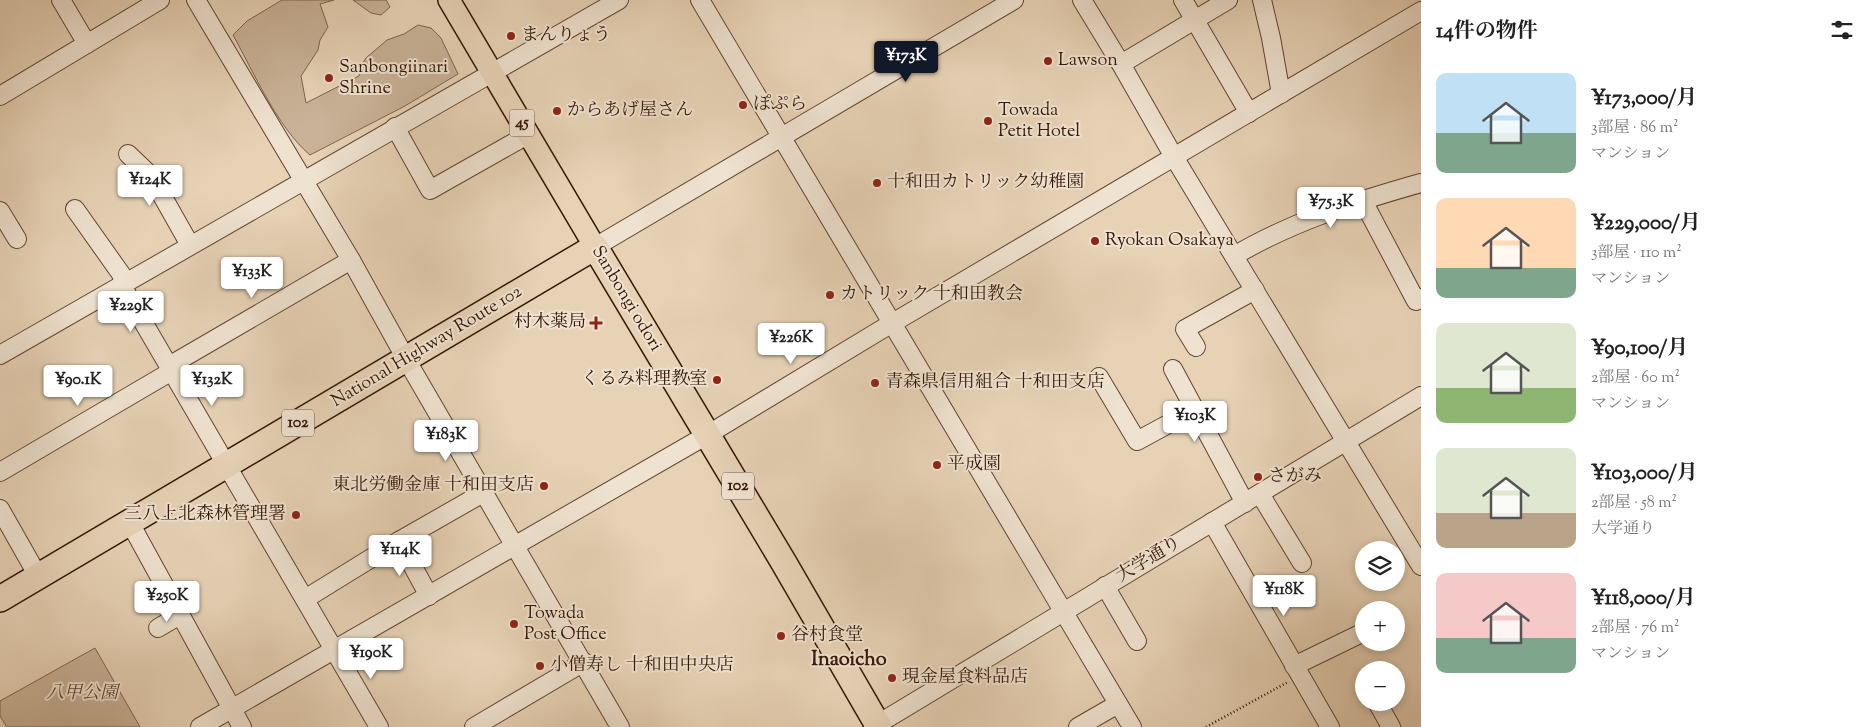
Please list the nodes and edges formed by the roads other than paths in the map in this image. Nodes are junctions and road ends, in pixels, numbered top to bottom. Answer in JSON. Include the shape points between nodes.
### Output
{"nodes":[{"id":1,"x":61,"y":0,"type":"edge"},
{"id":2,"x":160,"y":0,"type":"edge"},
{"id":3,"x":196,"y":0,"type":"edge"},
{"id":4,"x":449,"y":0,"type":"edge"},
{"id":5,"x":619,"y":0,"type":"edge"},
{"id":6,"x":700,"y":0,"type":"edge"},
{"id":7,"x":1014,"y":0,"type":"edge"},
{"id":8,"x":1082,"y":0,"type":"edge"},
{"id":9,"x":1183,"y":0,"type":"edge"},
{"id":10,"x":1228,"y":0,"type":"edge"},
{"id":11,"x":1262,"y":0,"type":"edge"},
{"id":12,"x":1421,"y":11,"type":"edge"},
{"id":13,"x":1195,"y":20,"type":"junction"},
{"id":14,"x":87,"y":44,"type":"junction"},
{"id":15,"x":1121,"y":64,"type":"junction"},
{"id":16,"x":493,"y":72,"type":"junction"},
{"id":17,"x":1280,"y":94,"type":"junction"},
{"id":18,"x":0,"y":96,"type":"edge"},
{"id":19,"x":1249,"y":112,"type":"junction"},
{"id":20,"x":395,"y":127,"type":"junction"},
{"id":21,"x":529,"y":134,"type":"junction"},
{"id":22,"x":782,"y":137,"type":"junction"},
{"id":23,"x":128,"y":154,"type":"dead end"},
{"id":24,"x":1174,"y":157,"type":"junction"},
{"id":25,"x":303,"y":179,"type":"junction"},
{"id":26,"x":1421,"y":183,"type":"edge"},
{"id":27,"x":1363,"y":201,"type":"junction"},
{"id":28,"x":76,"y":209,"type":"dead end"},
{"id":29,"x":0,"y":211,"type":"edge"},
{"id":30,"x":17,"y":239,"type":"dead end"},
{"id":31,"x":190,"y":245,"type":"junction"},
{"id":32,"x":595,"y":247,"type":"junction"},
{"id":33,"x":1234,"y":256,"type":"junction"},
{"id":34,"x":351,"y":260,"type":"junction"},
{"id":35,"x":124,"y":283,"type":"junction"},
{"id":36,"x":1255,"y":290,"type":"junction"},
{"id":37,"x":1421,"y":298,"type":"edge"},
{"id":38,"x":891,"y":324,"type":"junction"},
{"id":39,"x":1196,"y":347,"type":"dead end"},
{"id":40,"x":0,"y":354,"type":"edge"},
{"id":41,"x":406,"y":359,"type":"junction"},
{"id":42,"x":170,"y":368,"type":"junction"},
{"id":43,"x":1173,"y":369,"type":"dead end"},
{"id":44,"x":1099,"y":377,"type":"dead end"},
{"id":45,"x":1421,"y":396,"type":"edge"},
{"id":46,"x":1196,"y":409,"type":"junction"},
{"id":47,"x":707,"y":435,"type":"junction"},
{"id":48,"x":1347,"y":442,"type":"junction"},
{"id":49,"x":227,"y":465,"type":"junction"},
{"id":50,"x":0,"y":472,"type":"edge"},
{"id":51,"x":483,"y":494,"type":"junction"},
{"id":52,"x":1252,"y":498,"type":"junction"},
{"id":53,"x":0,"y":509,"type":"edge"},
{"id":54,"x":130,"y":522,"type":"junction"},
{"id":55,"x":1212,"y":522,"type":"junction"},
{"id":56,"x":399,"y":541,"type":"junction"},
{"id":57,"x":515,"y":547,"type":"junction"},
{"id":58,"x":1302,"y":563,"type":"dead end"},
{"id":59,"x":1421,"y":566,"type":"edge"},
{"id":60,"x":38,"y":576,"type":"junction"},
{"id":61,"x":1105,"y":586,"type":"junction"},
{"id":62,"x":430,"y":596,"type":"junction"},
{"id":63,"x":0,"y":599,"type":"edge"},
{"id":64,"x":305,"y":599,"type":"junction"},
{"id":65,"x":1064,"y":612,"type":"junction"},
{"id":66,"x":182,"y":618,"type":"junction"},
{"id":67,"x":160,"y":631,"type":"dead end"},
{"id":68,"x":1355,"y":637,"type":"edge"},
{"id":69,"x":1137,"y":642,"type":"dead end"},
{"id":70,"x":335,"y":649,"type":"junction"},
{"id":71,"x":584,"y":662,"type":"junction"},
{"id":72,"x":1296,"y":671,"type":"junction"},
{"id":73,"x":1118,"y":704,"type":"junction"},
{"id":74,"x":232,"y":708,"type":"junction"},
{"id":75,"x":1382,"y":711,"type":"edge"},
{"id":76,"x":876,"y":726,"type":"edge"},
{"id":77,"x":200,"y":727,"type":"edge"},
{"id":78,"x":242,"y":727,"type":"edge"},
{"id":79,"x":379,"y":727,"type":"edge"},
{"id":80,"x":474,"y":727,"type":"edge"},
{"id":81,"x":620,"y":727,"type":"edge"},
{"id":82,"x":1078,"y":727,"type":"edge"},
{"id":83,"x":1132,"y":727,"type":"edge"},
{"id":84,"x":1330,"y":727,"type":"edge"},
{"id":85,"x":1392,"y":727,"type":"edge"}],
"edges":[{"from":1,"to":14,"type":"street"},
{"from":2,"to":14,"type":"street"},
{"from":3,"to":25,"type":"street"},
{"from":4,"to":16,"type":"main road","name":"Sanbongi odori","number":"45"},
{"from":5,"to":16,"type":"street"},
{"from":6,"to":22,"type":"street"},
{"from":7,"to":22,"type":"street"},
{"from":8,"to":15,"type":"street"},
{"from":9,"to":13,"type":"street"},
{"from":10,"to":13,"type":"street"},
{"from":11,"to":17,"type":"street"},
{"from":12,"to":17,"type":"street"},
{"from":13,"to":15,"type":"street"},
{"from":13,"to":19,"type":"street"},
{"from":14,"to":18,"type":"street"},
{"from":15,"to":24,"type":"street"},
{"from":16,"to":20,"type":"street"},
{"from":16,"to":21,"type":"main road","name":"Sanbongi odori","number":"45"},
{"from":17,"to":19,"type":"street"},
{"from":19,"to":24,"type":"street"},
{"from":20,"to":21,"type":"street","via":[[430,190]]},
{"from":20,"to":25,"type":"street"},
{"from":21,"to":32,"type":"main road","name":"Sanbongi odori","number":"45"},
{"from":22,"to":32,"type":"street"},
{"from":22,"to":38,"type":"street"},
{"from":23,"to":31,"type":"street","via":[[151,176]]},
{"from":24,"to":33,"type":"street"},
{"from":24,"to":38,"type":"street"},
{"from":25,"to":31,"type":"street"},
{"from":25,"to":34,"type":"street"},
{"from":26,"to":27,"type":"street"},
{"from":27,"to":33,"type":"street","via":[[1265,237]]},
{"from":27,"to":37,"type":"street","via":[[1416,301]]},
{"from":28,"to":35,"type":"street"},
{"from":29,"to":30,"type":"street"},
{"from":31,"to":35,"type":"street"},
{"from":32,"to":41,"type":"highway","name":"National Highway Route 102","number":"102"},
{"from":32,"to":47,"type":"highway","name":"Sanbongi odori","number":"102"},
{"from":33,"to":36,"type":"street"},
{"from":34,"to":41,"type":"street"},
{"from":34,"to":42,"type":"street"},
{"from":35,"to":40,"type":"street"},
{"from":35,"to":42,"type":"street"},
{"from":36,"to":39,"type":"street","via":[[1186,329]]},
{"from":36,"to":48,"type":"street"},
{"from":38,"to":47,"type":"street"},
{"from":38,"to":65,"type":"street"},
{"from":41,"to":49,"type":"highway","name":"National Highway Route 102","number":"102"},
{"from":41,"to":51,"type":"street"},
{"from":42,"to":49,"type":"street"},
{"from":42,"to":50,"type":"street"},
{"from":43,"to":46,"type":"street"},
{"from":44,"to":46,"type":"street","via":[[1137,441]]},
{"from":45,"to":48,"type":"street","name":"大学通り"},
{"from":46,"to":52,"type":"street"},
{"from":47,"to":57,"type":"street"},
{"from":47,"to":76,"type":"highway","name":"Sanbongi odori","number":"102"},
{"from":48,"to":52,"type":"street","name":"大学通り"},
{"from":48,"to":59,"type":"street"},
{"from":49,"to":54,"type":"highway","name":"National Highway Route 102","number":"102"},
{"from":49,"to":64,"type":"street"},
{"from":51,"to":56,"type":"street"},
{"from":51,"to":57,"type":"street"},
{"from":52,"to":55,"type":"street","name":"大学通り"},
{"from":52,"to":58,"type":"street"},
{"from":53,"to":60,"type":"street"},
{"from":54,"to":60,"type":"highway","name":"National Highway Route 102","number":"102"},
{"from":54,"to":66,"type":"street"},
{"from":55,"to":61,"type":"street","name":"大学通り"},
{"from":55,"to":72,"type":"street"},
{"from":56,"to":62,"type":"street"},
{"from":56,"to":64,"type":"street"},
{"from":57,"to":62,"type":"street"},
{"from":57,"to":71,"type":"street"},
{"from":60,"to":63,"type":"highway","name":"National Highway Route 102","number":"102"},
{"from":61,"to":65,"type":"street","name":"大学通り"},
{"from":61,"to":69,"type":"street"},
{"from":62,"to":70,"type":"street"},
{"from":64,"to":70,"type":"street"},
{"from":65,"to":73,"type":"street"},
{"from":65,"to":76,"type":"street","name":"大学通り"},
{"from":66,"to":67,"type":"street"},
{"from":66,"to":74,"type":"street"},
{"from":68,"to":72,"type":"street"},
{"from":70,"to":74,"type":"street"},
{"from":70,"to":79,"type":"street"},
{"from":71,"to":80,"type":"street"},
{"from":71,"to":81,"type":"street"},
{"from":72,"to":84,"type":"street"},
{"from":73,"to":82,"type":"street"},
{"from":73,"to":83,"type":"street"},
{"from":74,"to":77,"type":"street"},
{"from":74,"to":78,"type":"street"},
{"from":75,"to":85,"type":"street"}]}
